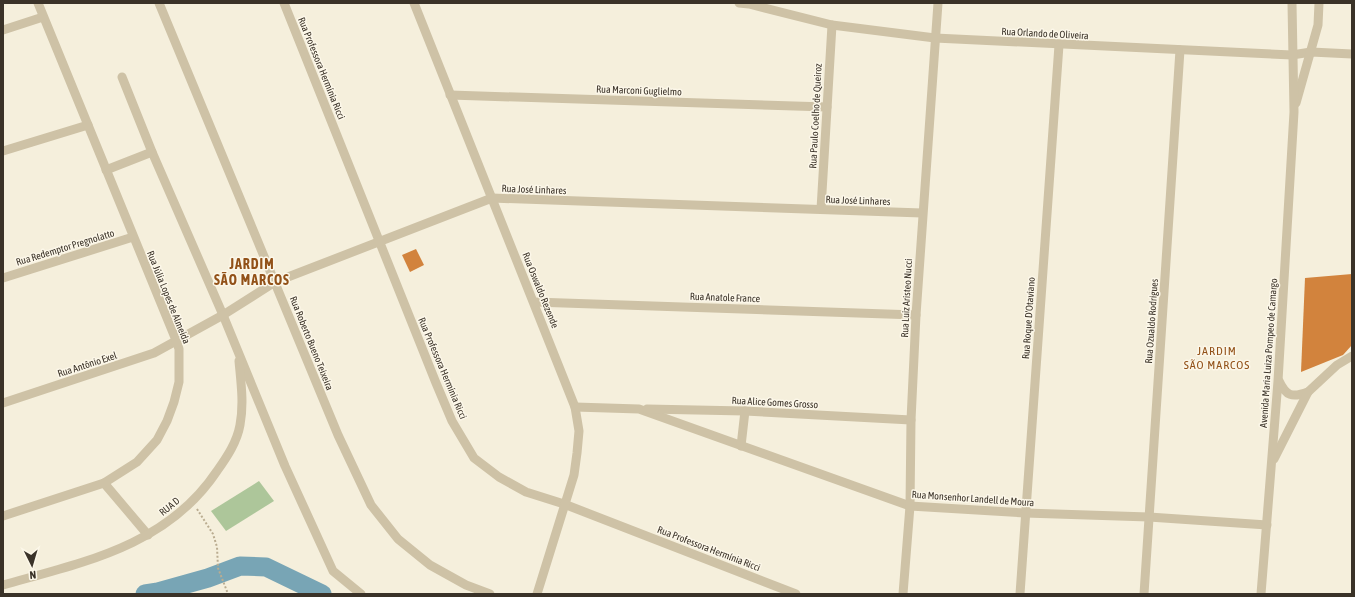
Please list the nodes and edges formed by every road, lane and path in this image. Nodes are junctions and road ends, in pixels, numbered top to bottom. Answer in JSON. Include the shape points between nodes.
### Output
{"nodes":[{"id":1,"x":38,"y":3,"type":"edge"},
{"id":2,"x":159,"y":3,"type":"edge"},
{"id":3,"x":284,"y":3,"type":"edge"},
{"id":4,"x":414,"y":3,"type":"edge"},
{"id":5,"x":739,"y":3,"type":"edge"},
{"id":6,"x":938,"y":3,"type":"edge"},
{"id":7,"x":1292,"y":3,"type":"edge"},
{"id":8,"x":1319,"y":3,"type":"edge"},
{"id":9,"x":43,"y":18,"type":"junction"},
{"id":10,"x":832,"y":25,"type":"junction"},
{"id":11,"x":3,"y":30,"type":"edge"},
{"id":12,"x":935,"y":38,"type":"junction"},
{"id":13,"x":1059,"y":45,"type":"junction"},
{"id":14,"x":1180,"y":50,"type":"junction"},
{"id":15,"x":1311,"y":52,"type":"junction"},
{"id":16,"x":1352,"y":54,"type":"edge"},
{"id":17,"x":1292,"y":55,"type":"junction"},
{"id":18,"x":122,"y":77,"type":"dead end"},
{"id":19,"x":450,"y":95,"type":"junction"},
{"id":20,"x":827,"y":107,"type":"junction"},
{"id":21,"x":1294,"y":112,"type":"junction"},
{"id":22,"x":88,"y":125,"type":"junction"},
{"id":23,"x":3,"y":151,"type":"edge"},
{"id":24,"x":152,"y":152,"type":"junction"},
{"id":25,"x":106,"y":170,"type":"junction"},
{"id":26,"x":492,"y":198,"type":"junction"},
{"id":27,"x":821,"y":209,"type":"junction"},
{"id":28,"x":922,"y":213,"type":"junction"},
{"id":29,"x":133,"y":237,"type":"junction"},
{"id":30,"x":379,"y":241,"type":"junction"},
{"id":31,"x":3,"y":278,"type":"edge"},
{"id":32,"x":276,"y":282,"type":"junction"},
{"id":33,"x":534,"y":302,"type":"junction"},
{"id":34,"x":223,"y":315,"type":"junction"},
{"id":35,"x":916,"y":315,"type":"junction"},
{"id":36,"x":176,"y":340,"type":"junction"},
{"id":37,"x":238,"y":350,"type":"junction"},
{"id":38,"x":1352,"y":356,"type":"edge"},
{"id":39,"x":1278,"y":381,"type":"junction"},
{"id":40,"x":1308,"y":392,"type":"junction"},
{"id":41,"x":3,"y":403,"type":"edge"},
{"id":42,"x":575,"y":407,"type":"junction"},
{"id":43,"x":639,"y":409,"type":"junction"},
{"id":44,"x":745,"y":411,"type":"junction"},
{"id":45,"x":911,"y":420,"type":"junction"},
{"id":46,"x":741,"y":446,"type":"junction"},
{"id":47,"x":1272,"y":464,"type":"junction"},
{"id":48,"x":104,"y":483,"type":"junction"},
{"id":49,"x":192,"y":501,"type":"junction"},
{"id":50,"x":564,"y":504,"type":"junction"},
{"id":51,"x":910,"y":506,"type":"junction"},
{"id":52,"x":1025,"y":513,"type":"junction"},
{"id":53,"x":3,"y":516,"type":"edge"},
{"id":54,"x":1149,"y":516,"type":"junction"},
{"id":55,"x":1267,"y":525,"type":"junction"},
{"id":56,"x":148,"y":535,"type":"junction"},
{"id":57,"x":3,"y":586,"type":"edge"},
{"id":58,"x":228,"y":594,"type":"edge"},
{"id":59,"x":361,"y":594,"type":"edge"},
{"id":60,"x":490,"y":594,"type":"edge"},
{"id":61,"x":537,"y":594,"type":"edge"},
{"id":62,"x":796,"y":594,"type":"edge"},
{"id":63,"x":903,"y":594,"type":"edge"},
{"id":64,"x":1020,"y":594,"type":"edge"},
{"id":65,"x":1144,"y":594,"type":"edge"},
{"id":66,"x":1262,"y":594,"type":"edge"}],
"edges":[{"from":1,"to":9,"type":"street","name":"Rua Júlia Lopes de Almeida"},
{"from":2,"to":32,"type":"street","name":"Rua Roberto Bueno Teixeira"},
{"from":3,"to":30,"type":"street","name":"Rua Professora Hermínia Ricci"},
{"from":4,"to":19,"type":"street","name":"Rua Oswaldo Rezende"},
{"from":5,"to":10,"type":"street","name":"Rua Orlando de Oliveira"},
{"from":6,"to":12,"type":"street","name":"Rua Luiz Aristeo Nucci"},
{"from":7,"to":17,"type":"street","name":"Avenida Maria Luiza Pompeo de Camargo"},
{"from":8,"to":15,"type":"street","name":"Avenida Maria Luiza Pompeo de Camargo","via":[[1318,25]]},
{"from":9,"to":11,"type":"street"},
{"from":9,"to":22,"type":"street","name":"Rua Júlia Lopes de Almeida"},
{"from":10,"to":12,"type":"street","name":"Rua Orlando de Oliveira"},
{"from":10,"to":20,"type":"street","name":"Rua Paulo Coelho de Queiroz"},
{"from":12,"to":13,"type":"street","name":"Rua Orlando de Oliveira"},
{"from":12,"to":28,"type":"street","name":"Rua Luiz Aristeo Nucci"},
{"from":13,"to":14,"type":"street","name":"Rua Orlando de Oliveira"},
{"from":13,"to":52,"type":"street","name":"Rua Roque D'Otaviano"},
{"from":14,"to":17,"type":"street","name":"Rua Orlando de Oliveira"},
{"from":14,"to":54,"type":"street","name":"Rua Ozualdo Rodrigues"},
{"from":15,"to":16,"type":"street","name":"Rua Orlando de Oliveira"},
{"from":15,"to":17,"type":"street","name":"Rua Orlando de Oliveira"},
{"from":15,"to":21,"type":"street","name":"Avenida Maria Luiza Pompeo de Camargo"},
{"from":17,"to":21,"type":"street","name":"Avenida Maria Luiza Pompeo de Camargo"},
{"from":18,"to":24,"type":"street"},
{"from":19,"to":20,"type":"street","name":"Rua Marconi Guglielmo"},
{"from":19,"to":26,"type":"street","name":"Rua Oswaldo Rezende"},
{"from":20,"to":27,"type":"street","name":"Rua Paulo Coelho de Queiroz"},
{"from":21,"to":39,"type":"street","name":"Avenida Maria Luiza Pompeo de Camargo"},
{"from":22,"to":23,"type":"street"},
{"from":22,"to":25,"type":"street","name":"Rua Júlia Lopes de Almeida"},
{"from":24,"to":25,"type":"street"},
{"from":24,"to":34,"type":"street"},
{"from":25,"to":29,"type":"street","name":"Rua Júlia Lopes de Almeida"},
{"from":26,"to":27,"type":"street","name":"Rua José Linhares"},
{"from":26,"to":30,"type":"street","name":"Rua José Linhares"},
{"from":26,"to":33,"type":"street","name":"Rua Oswaldo Rezende"},
{"from":27,"to":28,"type":"street","name":"Rua José Linhares"},
{"from":28,"to":35,"type":"street","name":"Rua Luiz Aristeo Nucci"},
{"from":29,"to":31,"type":"street","name":"Rua Redemptor Pregnolatto"},
{"from":29,"to":36,"type":"street","name":"Rua Júlia Lopes de Almeida"},
{"from":30,"to":32,"type":"street","name":"Rua José Linhares"},
{"from":30,"to":50,"type":"street","name":"Rua Professora Hermínia Ricci","via":[[449,414],[474,458],[499,477],[526,492]]},
{"from":32,"to":34,"type":"street","name":"Rua José Linhares"},
{"from":32,"to":60,"type":"street","name":"Rua Roberto Bueno Teixeira","via":[[345,452],[371,505],[398,539],[430,566]]},
{"from":33,"to":35,"type":"street","name":"Rua Anatole France"},
{"from":33,"to":42,"type":"street","name":"Rua Oswaldo Rezende"},
{"from":34,"to":36,"type":"street","name":"Rua José Linhares"},
{"from":34,"to":37,"type":"street"},
{"from":35,"to":45,"type":"street","name":"Rua Luiz Aristeo Nucci"},
{"from":36,"to":41,"type":"street","name":"Rua Antônio Exel","via":[[154,353]]},
{"from":36,"to":48,"type":"street","name":"Rua Júlia Lopes de Almeida","via":[[179,349],[179,382],[167,421],[157,440],[137,462]]},
{"from":37,"to":49,"type":"street","name":"RUA D","via":[[242,388],[240,426],[228,455],[208,484]]},
{"from":37,"to":59,"type":"street","via":[[285,466],[333,571]]},
{"from":38,"to":40,"type":"street","via":[[1337,365]]},
{"from":39,"to":40,"type":"street","via":[[1283,390],[1290,395]]},
{"from":39,"to":47,"type":"street","name":"Avenida Maria Luiza Pompeo de Camargo"},
{"from":40,"to":47,"type":"street"},
{"from":42,"to":43,"type":"street","name":"Rua Monsenhor Landell de Moura"},
{"from":42,"to":50,"type":"street","name":"Rua Oswaldo Rezende","via":[[579,431],[578,453]]},
{"from":43,"to":44,"type":"street","name":"Rua Alice Gomes Grosso"},
{"from":43,"to":46,"type":"street","name":"Rua Monsenhor Landell de Moura"},
{"from":44,"to":45,"type":"street","name":"Rua Alice Gomes Grosso"},
{"from":44,"to":46,"type":"street"},
{"from":45,"to":51,"type":"street","name":"Rua Luiz Aristeo Nucci"},
{"from":46,"to":51,"type":"street","name":"Rua Monsenhor Landell de Moura"},
{"from":47,"to":55,"type":"street","name":"Avenida Maria Luiza Pompeo de Camargo"},
{"from":48,"to":53,"type":"street","name":"Rua Júlia Lopes de Almeida"},
{"from":48,"to":56,"type":"street"},
{"from":49,"to":56,"type":"street","name":"RUA D","via":[[169,522]]},
{"from":49,"to":58,"type":"path","via":[[213,534],[218,568]]},
{"from":50,"to":61,"type":"street","name":"Rua Oswaldo Rezende"},
{"from":50,"to":62,"type":"street","name":"Rua Professora Hermínia Ricci"},
{"from":51,"to":52,"type":"street","name":"Rua Monsenhor Landell de Moura"},
{"from":51,"to":63,"type":"street","name":"Rua Luiz Aristeo Nucci"},
{"from":52,"to":54,"type":"street","name":"Rua Monsenhor Landell de Moura"},
{"from":52,"to":64,"type":"street","name":"Rua Roque D'Otaviano"},
{"from":54,"to":55,"type":"street","name":"Rua Monsenhor Landell de Moura"},
{"from":54,"to":65,"type":"street","name":"Rua Ozualdo Rodrigues"},
{"from":55,"to":66,"type":"street","name":"Avenida Maria Luiza Pompeo de Camargo"},
{"from":56,"to":57,"type":"street","name":"RUA D","via":[[91,560]]}]}
